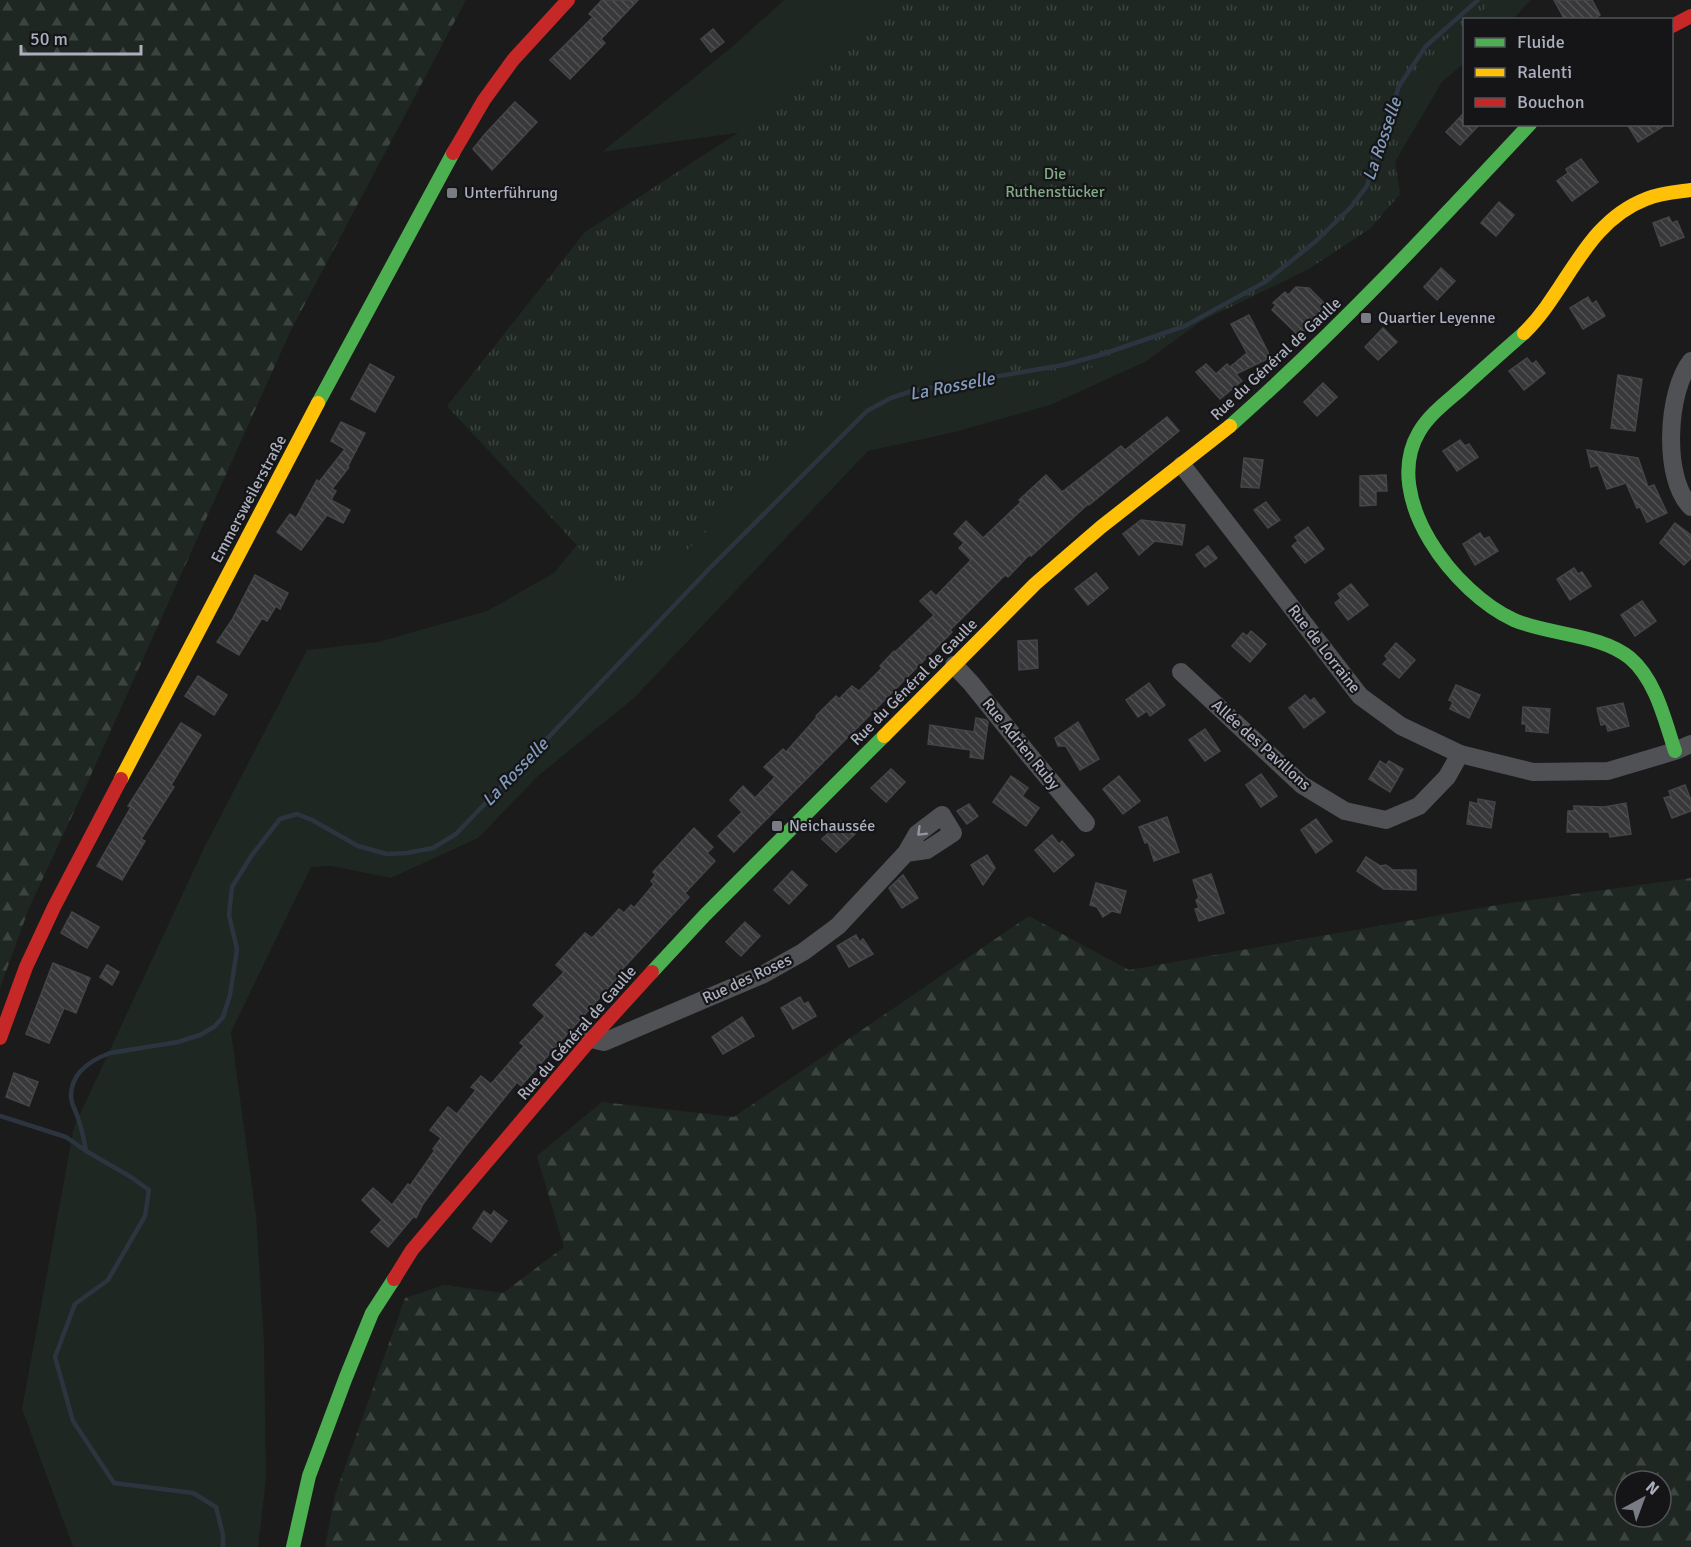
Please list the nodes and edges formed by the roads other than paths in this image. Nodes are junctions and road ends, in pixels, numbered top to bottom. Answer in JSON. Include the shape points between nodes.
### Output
{"nodes":[{"id":1,"x":568,"y":0,"type":"edge"},
{"id":2,"x":1691,"y":15,"type":"edge"},
{"id":3,"x":1673,"y":25,"type":"edge"},
{"id":4,"x":1528,"y":126,"type":"edge"},
{"id":5,"x":1691,"y":190,"type":"edge"},
{"id":6,"x":1691,"y":361,"type":"edge"},
{"id":7,"x":1182,"y":465,"type":"junction"},
{"id":8,"x":1691,"y":507,"type":"edge"},
{"id":9,"x":954,"y":665,"type":"junction"},
{"id":10,"x":1181,"y":672,"type":"dead end"},
{"id":11,"x":1683,"y":747,"type":"edge"},
{"id":12,"x":1460,"y":754,"type":"junction"},
{"id":13,"x":1086,"y":823,"type":"dead end"},
{"id":14,"x":906,"y":853,"type":"dead end"},
{"id":15,"x":0,"y":1038,"type":"edge"},
{"id":16,"x":591,"y":1039,"type":"junction"},
{"id":17,"x":293,"y":1547,"type":"edge"}],
"edges":[{"from":1,"to":15,"type":"main road","name":"Emmersweilerstraße","via":[[513,60],[484,100],[445,167],[54,907],[26,967]]},
{"from":2,"to":3,"type":"main road"},
{"from":4,"to":7,"type":"main road","name":"Rue du Général de Gaulle","via":[[1390,272],[1260,400]]},
{"from":5,"to":11,"type":"main road","via":[[1653,196],[1623,212],[1600,231],[1579,256],[1552,303],[1428,419],[1413,444],[1408,464],[1408,487],[1429,538],[1473,594],[1500,614],[1608,646],[1629,657],[1646,675]]},
{"from":6,"to":8,"type":"street","via":[[1680,380],[1670,458],[1676,484]]},
{"from":7,"to":9,"type":"main road","name":"Rue du Général de Gaulle","via":[[1035,584]]},
{"from":7,"to":12,"type":"street","name":"Rue de Lorraine","via":[[1360,696],[1401,726]]},
{"from":9,"to":13,"type":"street","name":"Rue Adrien Ruby"},
{"from":9,"to":16,"type":"main road","name":"Rue du Général de Gaulle","via":[[705,915]]},
{"from":10,"to":12,"type":"street","name":"Allée des Pavillons","via":[[1302,785],[1346,811],[1386,820],[1419,806],[1447,777]]},
{"from":11,"to":12,"type":"street","name":"Rue de Lorraine","via":[[1608,771],[1533,772]]},
{"from":14,"to":16,"type":"street","name":"Rue des Roses","via":[[838,926],[803,952],[764,974],[603,1042]]},
{"from":16,"to":17,"type":"main road","name":"Rue du Général de Gaulle","via":[[412,1250],[372,1313],[309,1476]]}]}
